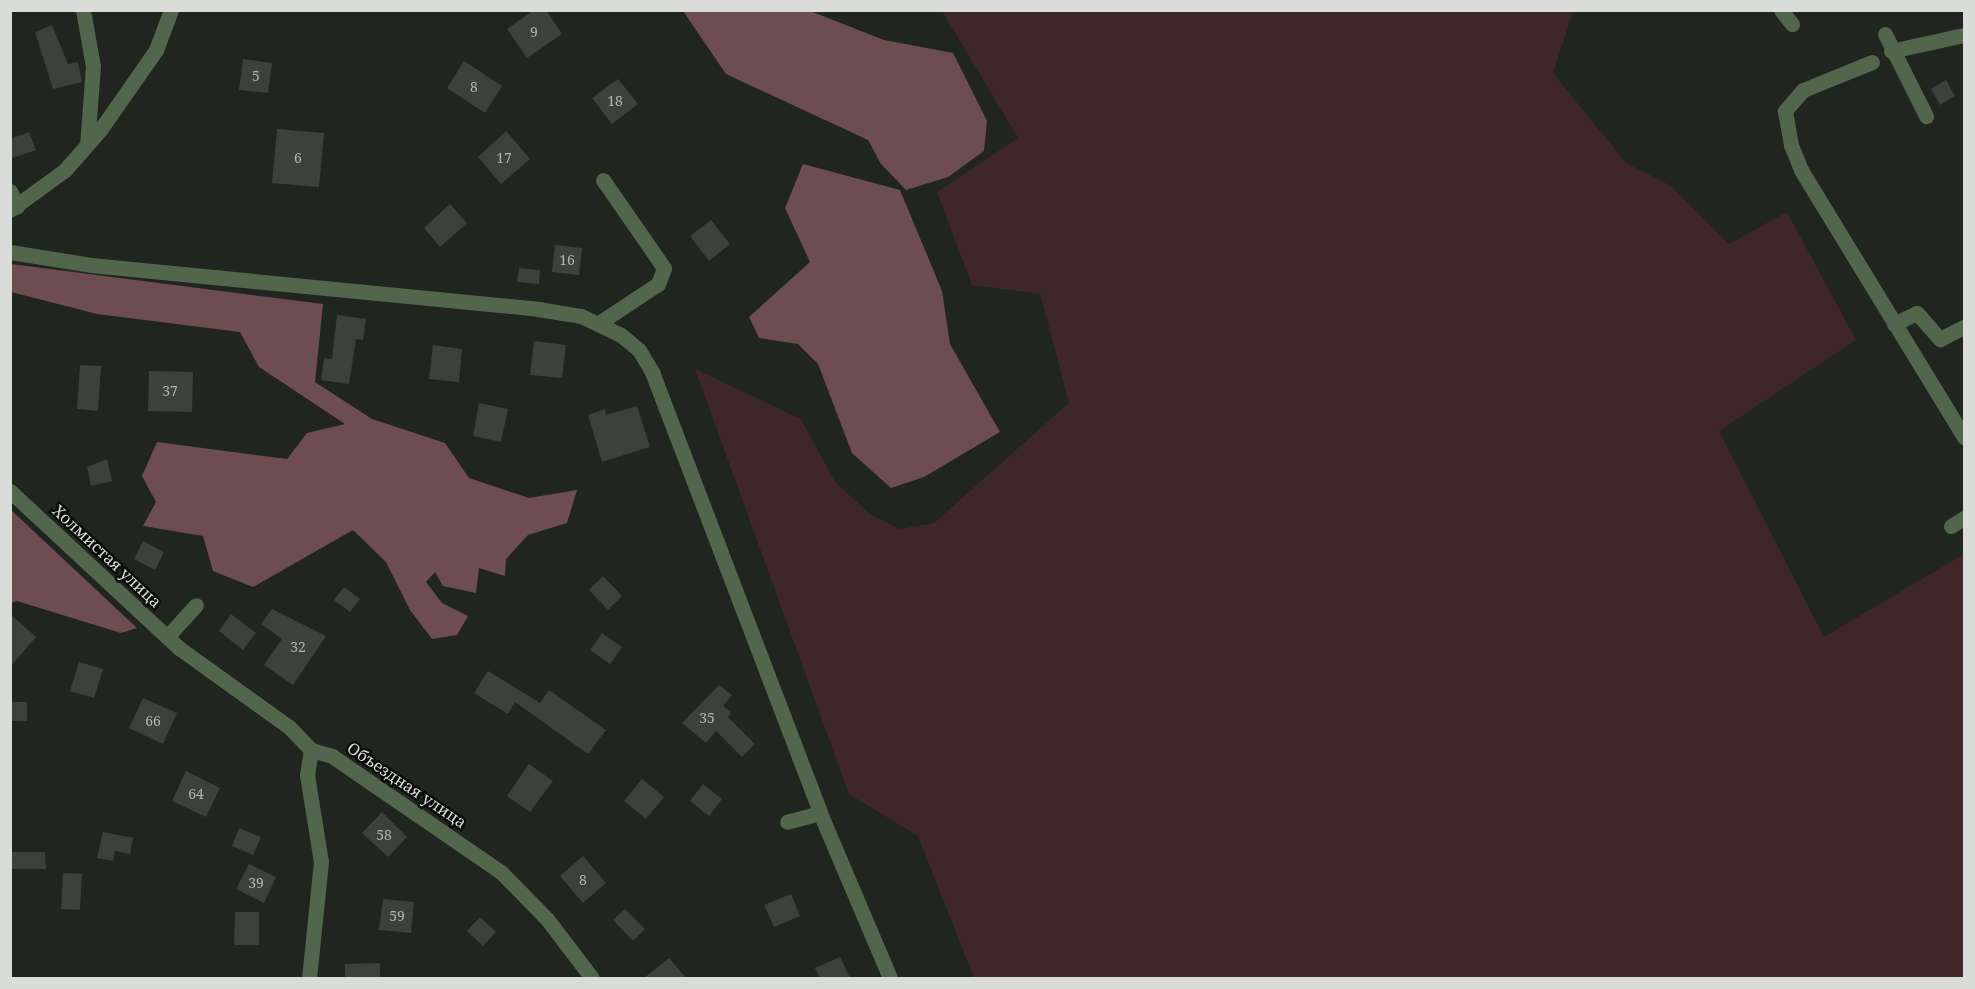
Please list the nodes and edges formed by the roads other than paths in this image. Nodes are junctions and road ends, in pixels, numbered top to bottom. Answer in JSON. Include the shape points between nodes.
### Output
{"nodes":[{"id":1,"x":83,"y":10,"type":"edge"},
{"id":2,"x":171,"y":10,"type":"edge"},
{"id":3,"x":1781,"y":10,"type":"edge"},
{"id":4,"x":1792,"y":24,"type":"dead end"},
{"id":5,"x":1885,"y":34,"type":"dead end"},
{"id":6,"x":1965,"y":35,"type":"edge"},
{"id":7,"x":1891,"y":51,"type":"junction"},
{"id":8,"x":1872,"y":62,"type":"dead end"},
{"id":9,"x":1926,"y":116,"type":"dead end"},
{"id":10,"x":87,"y":145,"type":"junction"},
{"id":11,"x":603,"y":180,"type":"dead end"},
{"id":12,"x":10,"y":191,"type":"edge"},
{"id":13,"x":14,"y":208,"type":"edge"},
{"id":14,"x":10,"y":252,"type":"edge"},
{"id":15,"x":599,"y":324,"type":"junction"},
{"id":16,"x":1965,"y":327,"type":"edge"},
{"id":17,"x":1896,"y":328,"type":"junction"},
{"id":18,"x":1965,"y":437,"type":"edge"},
{"id":19,"x":10,"y":490,"type":"edge"},
{"id":20,"x":196,"y":605,"type":"dead end"},
{"id":21,"x":167,"y":637,"type":"junction"},
{"id":22,"x":179,"y":648,"type":"joint"},
{"id":23,"x":310,"y":750,"type":"junction"},
{"id":24,"x":819,"y":813,"type":"junction"},
{"id":25,"x":788,"y":822,"type":"dead end"},
{"id":26,"x":309,"y":978,"type":"edge"},
{"id":27,"x":592,"y":978,"type":"edge"},
{"id":28,"x":890,"y":978,"type":"edge"}],
"edges":[{"from":1,"to":10,"type":"street","via":[[93,66]]},
{"from":2,"to":10,"type":"street","via":[[156,50],[131,91]]},
{"from":3,"to":4,"type":"street"},
{"from":5,"to":7,"type":"street"},
{"from":6,"to":7,"type":"street"},
{"from":7,"to":9,"type":"street"},
{"from":8,"to":17,"type":"street","via":[[1803,90],[1785,111],[1801,170]]},
{"from":10,"to":13,"type":"street","via":[[65,170]]},
{"from":11,"to":15,"type":"street","via":[[664,268],[658,284]]},
{"from":12,"to":13,"type":"street"},
{"from":14,"to":15,"type":"street","via":[[91,265],[538,309]]},
{"from":15,"to":24,"type":"street","via":[[639,350],[652,372]]},
{"from":16,"to":17,"type":"street","via":[[1940,339],[1917,313]]},
{"from":17,"to":18,"type":"street"},
{"from":19,"to":21,"type":"street","name":"Холмистая улица"},
{"from":20,"to":21,"type":"street"},
{"from":21,"to":22,"type":"street","name":"Холмистая улица"},
{"from":22,"to":23,"type":"street","name":"Объездная улица","via":[[289,727]]},
{"from":23,"to":26,"type":"street","via":[[307,775],[321,862]]},
{"from":23,"to":27,"type":"street","name":"Объездная улица","via":[[333,756],[501,872],[547,919]]},
{"from":24,"to":25,"type":"street"},
{"from":24,"to":28,"type":"street"}]}
